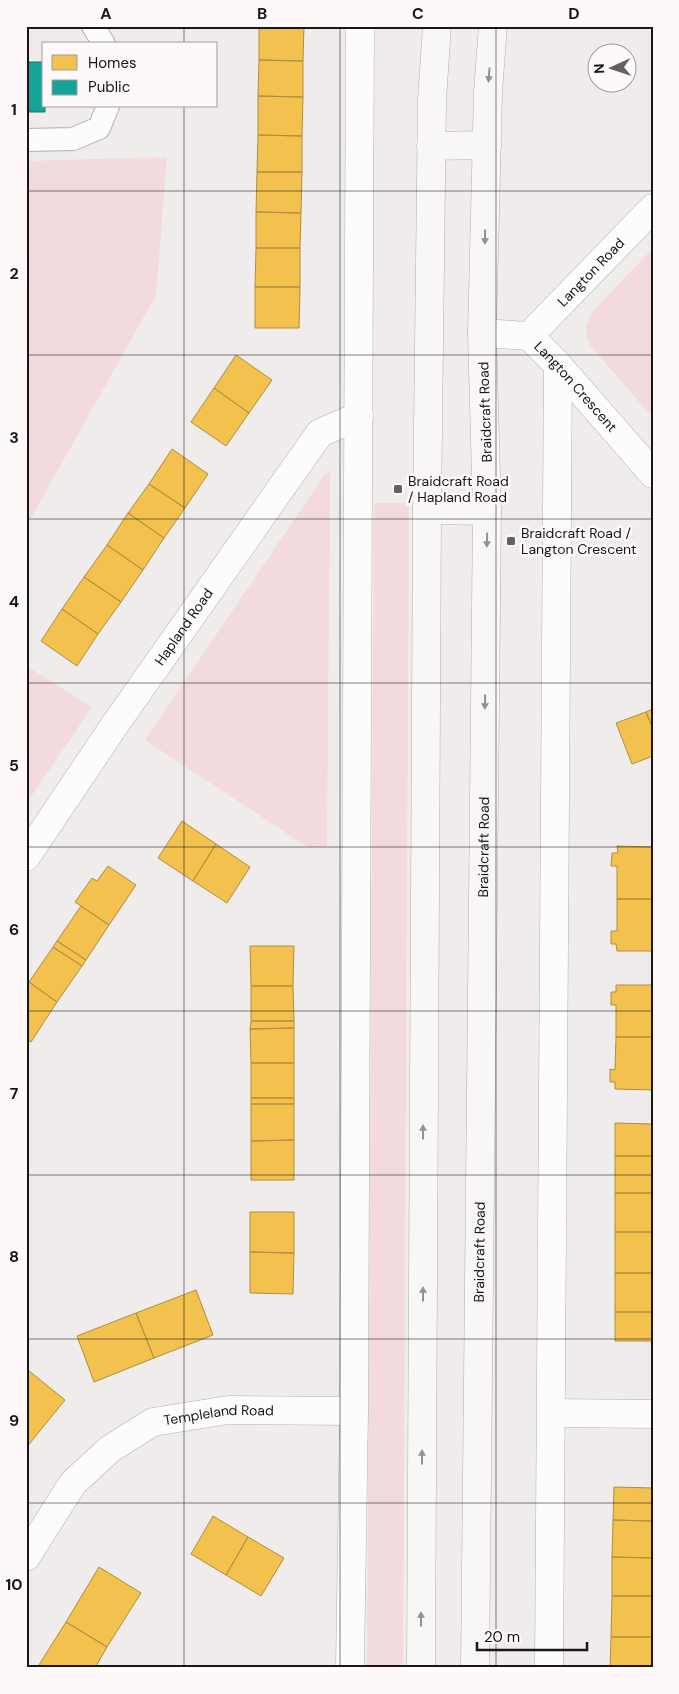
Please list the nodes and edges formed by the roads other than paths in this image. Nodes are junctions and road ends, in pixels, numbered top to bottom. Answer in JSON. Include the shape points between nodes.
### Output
{"nodes":[{"id":1,"x":94,"y":26,"type":"edge"},
{"id":2,"x":360,"y":26,"type":"edge"},
{"id":3,"x":436,"y":26,"type":"edge"},
{"id":4,"x":493,"y":26,"type":"edge"},
{"id":5,"x":103,"y":42,"type":"edge"},
{"id":6,"x":107,"y":108,"type":"edge"},
{"id":7,"x":26,"y":140,"type":"edge"},
{"id":8,"x":487,"y":145,"type":"junction"},
{"id":9,"x":431,"y":146,"type":"junction"},
{"id":10,"x":653,"y":208,"type":"edge"},
{"id":11,"x":482,"y":332,"type":"junction"},
{"id":12,"x":529,"y":336,"type":"junction"},
{"id":13,"x":558,"y":365,"type":"junction"},
{"id":14,"x":359,"y":416,"type":"junction"},
{"id":15,"x":653,"y":474,"type":"edge"},
{"id":16,"x":427,"y":510,"type":"junction"},
{"id":17,"x":487,"y":511,"type":"junction"},
{"id":18,"x":26,"y":857,"type":"edge"},
{"id":19,"x":354,"y":1411,"type":"junction"},
{"id":20,"x":552,"y":1413,"type":"junction"},
{"id":21,"x":653,"y":1414,"type":"edge"},
{"id":22,"x":26,"y":1557,"type":"edge"},
{"id":23,"x":350,"y":1668,"type":"edge"},
{"id":24,"x":420,"y":1668,"type":"edge"},
{"id":25,"x":475,"y":1668,"type":"edge"},
{"id":26,"x":549,"y":1668,"type":"edge"}],
"edges":[{"from":1,"to":5,"type":"lane"},
{"from":2,"to":14,"type":"street"},
{"from":3,"to":9,"type":"street"},
{"from":4,"to":8,"type":"street","name":"Braidcraft Road","one_way":true},
{"from":6,"to":7,"type":"lane","via":[[99,128],[90,132],[72,139]]},
{"from":8,"to":9,"type":"street"},
{"from":8,"to":11,"type":"street","name":"Braidcraft Road","one_way":true},
{"from":9,"to":16,"type":"street"},
{"from":10,"to":12,"type":"street","name":"Langton Road"},
{"from":11,"to":12,"type":"street","name":"Langton Crescent"},
{"from":11,"to":17,"type":"street","name":"Braidcraft Road"},
{"from":12,"to":13,"type":"street","name":"Langton Crescent"},
{"from":13,"to":15,"type":"street","name":"Langton Crescent"},
{"from":13,"to":20,"type":"street"},
{"from":14,"to":18,"type":"street","name":"Hapland Road","via":[[320,433]]},
{"from":14,"to":19,"type":"street"},
{"from":16,"to":17,"type":"street"},
{"from":24,"to":16,"type":"street","one_way":true},
{"from":17,"to":25,"type":"street","name":"Braidcraft Road","one_way":true},
{"from":19,"to":22,"type":"street","name":"Templeland Road","via":[[228,1410],[152,1422],[110,1449],[73,1483]]},
{"from":19,"to":23,"type":"street"},
{"from":20,"to":21,"type":"street"},
{"from":20,"to":26,"type":"street"}]}
